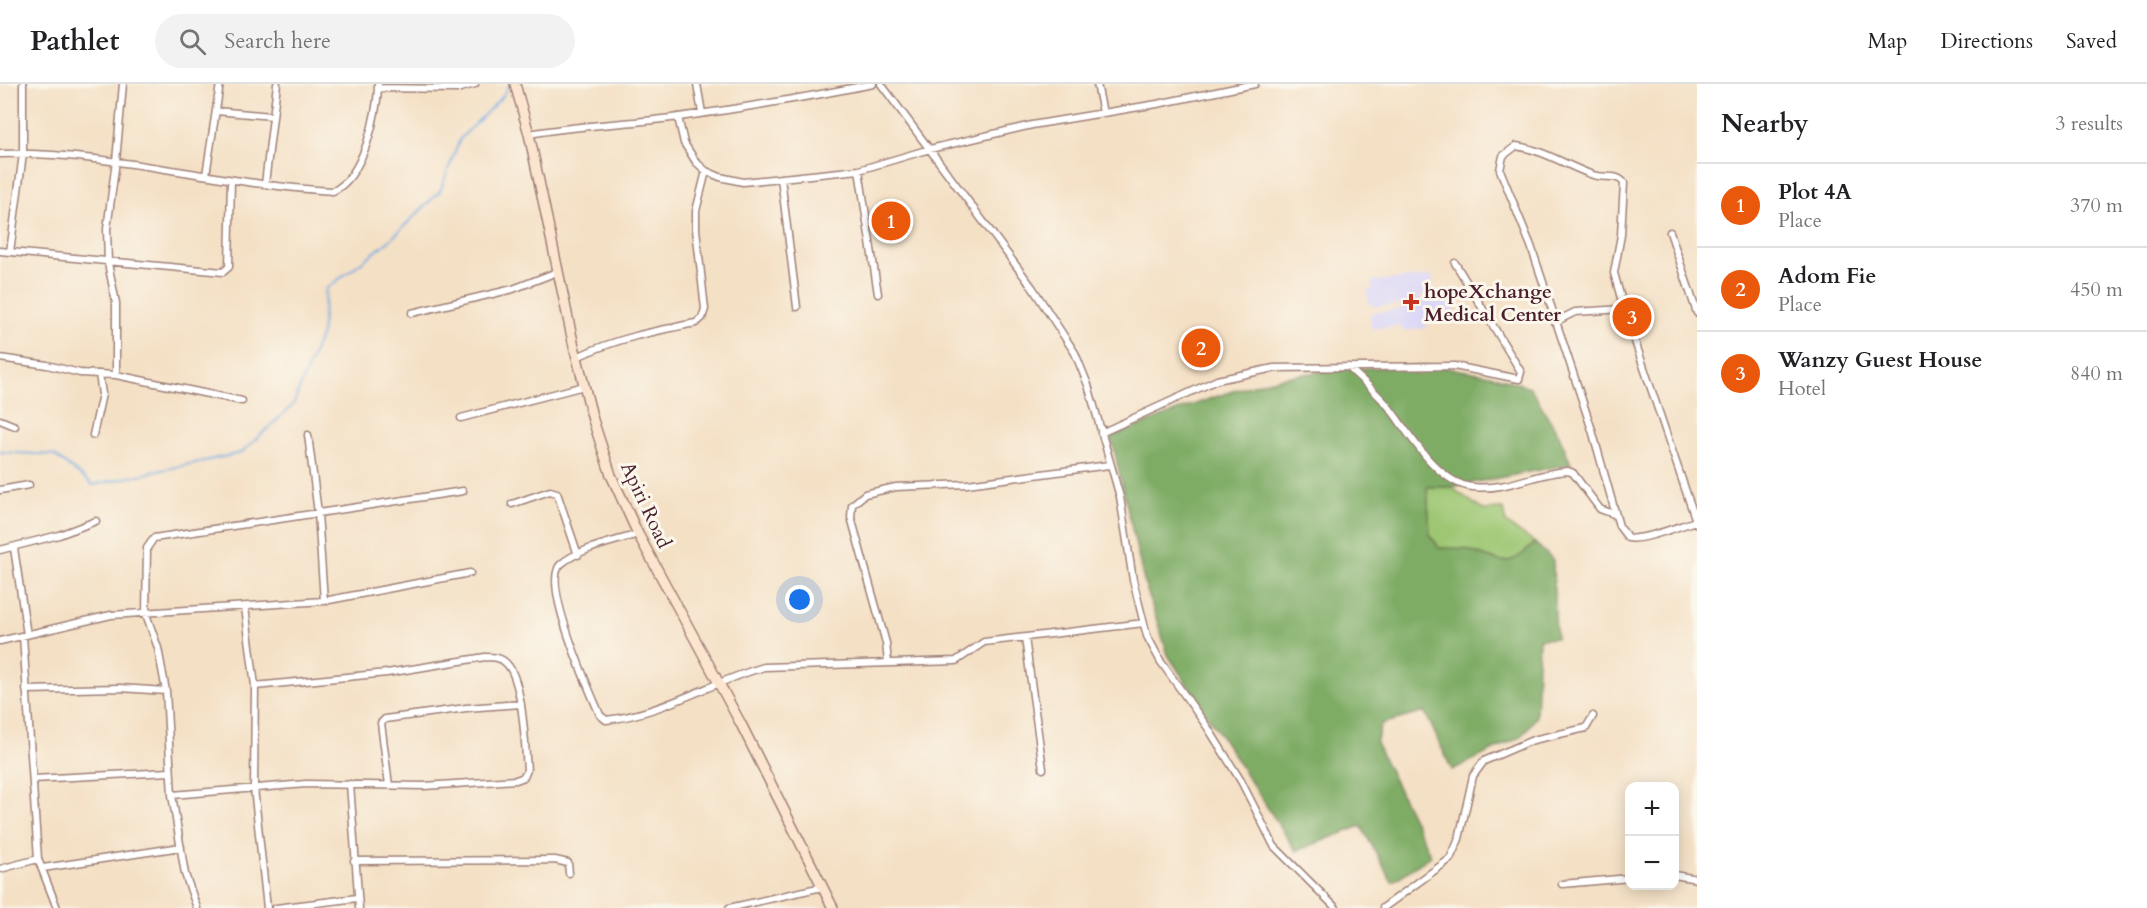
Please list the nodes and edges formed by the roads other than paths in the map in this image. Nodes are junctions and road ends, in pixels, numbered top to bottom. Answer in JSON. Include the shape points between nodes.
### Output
{"nodes":[{"id":1,"x":23,"y":84,"type":"edge"},
{"id":2,"x":123,"y":84,"type":"edge"},
{"id":3,"x":220,"y":84,"type":"edge"},
{"id":4,"x":277,"y":84,"type":"edge"},
{"id":5,"x":475,"y":84,"type":"edge"},
{"id":6,"x":515,"y":84,"type":"edge"},
{"id":7,"x":696,"y":84,"type":"edge"},
{"id":8,"x":873,"y":84,"type":"edge"},
{"id":9,"x":881,"y":84,"type":"edge"},
{"id":10,"x":1097,"y":84,"type":"edge"},
{"id":11,"x":1255,"y":84,"type":"edge"},
{"id":12,"x":378,"y":86,"type":"edge"},
{"id":13,"x":216,"y":111,"type":"junction"},
{"id":14,"x":702,"y":112,"type":"junction"},
{"id":15,"x":1104,"y":112,"type":"junction"},
{"id":16,"x":272,"y":116,"type":"junction"},
{"id":17,"x":678,"y":117,"type":"junction"},
{"id":18,"x":529,"y":134,"type":"junction"},
{"id":19,"x":930,"y":149,"type":"junction"},
{"id":20,"x":0,"y":154,"type":"edge"},
{"id":21,"x":23,"y":154,"type":"junction"},
{"id":22,"x":116,"y":161,"type":"junction"},
{"id":23,"x":859,"y":170,"type":"junction"},
{"id":24,"x":706,"y":171,"type":"junction"},
{"id":25,"x":206,"y":175,"type":"junction"},
{"id":26,"x":781,"y":178,"type":"junction"},
{"id":27,"x":231,"y":180,"type":"junction"},
{"id":28,"x":265,"y":184,"type":"junction"},
{"id":29,"x":1670,"y":232,"type":"dead end"},
{"id":30,"x":0,"y":251,"type":"edge"},
{"id":31,"x":10,"y":252,"type":"junction"},
{"id":32,"x":108,"y":263,"type":"junction"},
{"id":33,"x":1455,"y":263,"type":"dead end"},
{"id":34,"x":557,"y":272,"type":"junction"},
{"id":35,"x":878,"y":294,"type":"dead end"},
{"id":36,"x":797,"y":307,"type":"dead end"},
{"id":37,"x":1624,"y":309,"type":"junction"},
{"id":38,"x":412,"y":313,"type":"dead end"},
{"id":39,"x":1697,"y":313,"type":"edge"},
{"id":40,"x":1555,"y":322,"type":"junction"},
{"id":41,"x":577,"y":357,"type":"junction"},
{"id":42,"x":0,"y":358,"type":"edge"},
{"id":43,"x":1348,"y":367,"type":"junction"},
{"id":44,"x":99,"y":374,"type":"junction"},
{"id":45,"x":116,"y":375,"type":"junction"},
{"id":46,"x":584,"y":386,"type":"junction"},
{"id":47,"x":242,"y":401,"type":"dead end"},
{"id":48,"x":460,"y":418,"type":"dead end"},
{"id":49,"x":0,"y":420,"type":"edge"},
{"id":50,"x":15,"y":426,"type":"dead end"},
{"id":51,"x":1101,"y":433,"type":"junction"},
{"id":52,"x":93,"y":435,"type":"dead end"},
{"id":53,"x":308,"y":435,"type":"dead end"},
{"id":54,"x":1109,"y":465,"type":"junction"},
{"id":55,"x":29,"y":485,"type":"dead end"},
{"id":56,"x":0,"y":490,"type":"edge"},
{"id":57,"x":463,"y":492,"type":"dead end"},
{"id":58,"x":512,"y":504,"type":"dead end"},
{"id":59,"x":318,"y":513,"type":"junction"},
{"id":60,"x":1616,"y":515,"type":"junction"},
{"id":61,"x":96,"y":521,"type":"dead end"},
{"id":62,"x":1697,"y":522,"type":"edge"},
{"id":63,"x":638,"y":534,"type":"junction"},
{"id":64,"x":14,"y":548,"type":"junction"},
{"id":65,"x":0,"y":550,"type":"edge"},
{"id":66,"x":578,"y":555,"type":"junction"},
{"id":67,"x":470,"y":573,"type":"dead end"},
{"id":68,"x":324,"y":601,"type":"junction"},
{"id":69,"x":245,"y":607,"type":"junction"},
{"id":70,"x":146,"y":614,"type":"junction"},
{"id":71,"x":1144,"y":623,"type":"junction"},
{"id":72,"x":25,"y":636,"type":"junction"},
{"id":73,"x":1025,"y":638,"type":"junction"},
{"id":74,"x":0,"y":641,"type":"edge"},
{"id":75,"x":888,"y":663,"type":"junction"},
{"id":76,"x":718,"y":684,"type":"junction"},
{"id":77,"x":255,"y":686,"type":"junction"},
{"id":78,"x":26,"y":690,"type":"junction"},
{"id":79,"x":166,"y":691,"type":"junction"},
{"id":80,"x":521,"y":704,"type":"junction"},
{"id":81,"x":1593,"y":716,"type":"dead end"},
{"id":82,"x":1043,"y":770,"type":"dead end"},
{"id":83,"x":170,"y":772,"type":"junction"},
{"id":84,"x":33,"y":779,"type":"junction"},
{"id":85,"x":350,"y":784,"type":"junction"},
{"id":86,"x":389,"y":785,"type":"junction"},
{"id":87,"x":254,"y":788,"type":"junction"},
{"id":88,"x":172,"y":795,"type":"junction"},
{"id":89,"x":181,"y":847,"type":"junction"},
{"id":90,"x":39,"y":859,"type":"junction"},
{"id":91,"x":354,"y":861,"type":"junction"},
{"id":92,"x":43,"y":868,"type":"junction"},
{"id":93,"x":0,"y":869,"type":"edge"},
{"id":94,"x":569,"y":873,"type":"dead end"},
{"id":95,"x":1679,"y":876,"type":"edge"},
{"id":96,"x":1625,"y":878,"type":"edge"},
{"id":97,"x":1697,"y":879,"type":"edge"},
{"id":98,"x":1562,"y":884,"type":"dead end"},
{"id":99,"x":822,"y":886,"type":"junction"},
{"id":100,"x":357,"y":898,"type":"junction"},
{"id":101,"x":57,"y":908,"type":"edge"},
{"id":102,"x":197,"y":908,"type":"edge"},
{"id":103,"x":267,"y":908,"type":"edge"},
{"id":104,"x":276,"y":908,"type":"edge"},
{"id":105,"x":359,"y":908,"type":"edge"},
{"id":106,"x":729,"y":908,"type":"edge"},
{"id":107,"x":833,"y":908,"type":"edge"},
{"id":108,"x":1336,"y":908,"type":"edge"},
{"id":109,"x":1383,"y":908,"type":"edge"}],
"edges":[{"from":1,"to":21,"type":"street"},
{"from":2,"to":22,"type":"street"},
{"from":3,"to":13,"type":"street"},
{"from":4,"to":16,"type":"street"},
{"from":5,"to":12,"type":"street","via":[[457,88]]},
{"from":6,"to":18,"type":"street","name":"Apiri Road"},
{"from":7,"to":14,"type":"street"},
{"from":8,"to":14,"type":"street"},
{"from":9,"to":19,"type":"street"},
{"from":10,"to":15,"type":"street"},
{"from":11,"to":15,"type":"street"},
{"from":12,"to":28,"type":"street","via":[[363,153],[342,187],[333,190]]},
{"from":13,"to":16,"type":"street"},
{"from":13,"to":25,"type":"street"},
{"from":14,"to":17,"type":"street"},
{"from":15,"to":19,"type":"street"},
{"from":16,"to":28,"type":"street"},
{"from":17,"to":18,"type":"street"},
{"from":17,"to":24,"type":"street","via":[[684,143]]},
{"from":18,"to":34,"type":"street","name":"Apiri Road"},
{"from":19,"to":23,"type":"street"},
{"from":19,"to":51,"type":"street","via":[[1032,287],[1075,353],[1089,385]]},
{"from":20,"to":21,"type":"street"},
{"from":21,"to":22,"type":"street"},
{"from":21,"to":31,"type":"street"},
{"from":22,"to":25,"type":"street"},
{"from":22,"to":32,"type":"street","via":[[107,229]]},
{"from":23,"to":26,"type":"street"},
{"from":23,"to":35,"type":"street"},
{"from":24,"to":26,"type":"street","via":[[743,182]]},
{"from":24,"to":41,"type":"street","via":[[696,211],[705,309],[702,318],[696,323],[604,344]]},
{"from":25,"to":27,"type":"street"},
{"from":26,"to":36,"type":"street"},
{"from":27,"to":28,"type":"street"},
{"from":27,"to":32,"type":"street","via":[[227,270],[218,273]]},
{"from":29,"to":39,"type":"street"},
{"from":30,"to":31,"type":"street"},
{"from":31,"to":32,"type":"street"},
{"from":32,"to":45,"type":"street","via":[[116,309]]},
{"from":33,"to":43,"type":"street","via":[[1521,377],[1514,379],[1455,366]]},
{"from":34,"to":38,"type":"street","via":[[503,292]]},
{"from":34,"to":41,"type":"street","name":"Apiri Road"},
{"from":37,"to":40,"type":"street","via":[[1575,312]]},
{"from":37,"to":40,"type":"street","via":[[1614,273],[1624,183],[1616,176],[1600,177],[1542,152],[1516,146],[1503,156],[1500,170],[1531,246]]},
{"from":37,"to":62,"type":"street"},
{"from":40,"to":60,"type":"street"},
{"from":41,"to":46,"type":"street","name":"Apiri Road"},
{"from":42,"to":44,"type":"street"},
{"from":43,"to":51,"type":"street","via":[[1274,368],[1238,374],[1194,389]]},
{"from":43,"to":60,"type":"street","via":[[1382,399],[1427,459],[1464,485],[1474,488],[1522,483],[1568,471],[1600,509]]},
{"from":44,"to":45,"type":"street"},
{"from":44,"to":52,"type":"street","via":[[102,394]]},
{"from":45,"to":47,"type":"street"},
{"from":46,"to":48,"type":"street"},
{"from":46,"to":63,"type":"street","name":"Apiri Road","via":[[611,475]]},
{"from":49,"to":50,"type":"street"},
{"from":51,"to":54,"type":"street"},
{"from":53,"to":59,"type":"street"},
{"from":54,"to":71,"type":"street"},
{"from":54,"to":75,"type":"street","via":[[967,484],[896,487],[865,494],[852,505]]},
{"from":55,"to":56,"type":"street"},
{"from":57,"to":59,"type":"street"},
{"from":58,"to":66,"type":"street","via":[[557,493]]},
{"from":59,"to":68,"type":"street"},
{"from":59,"to":70,"type":"street","via":[[154,538],[147,548]]},
{"from":60,"to":62,"type":"street","via":[[1625,535],[1633,539]]},
{"from":61,"to":64,"type":"street"},
{"from":63,"to":66,"type":"street"},
{"from":63,"to":76,"type":"street","name":"Apiri Road"},
{"from":64,"to":65,"type":"street"},
{"from":64,"to":72,"type":"street"},
{"from":66,"to":76,"type":"street","via":[[558,567],[558,606],[600,715],[606,720],[614,719],[671,704]]},
{"from":67,"to":68,"type":"street"},
{"from":68,"to":69,"type":"street"},
{"from":69,"to":70,"type":"street"},
{"from":69,"to":77,"type":"street"},
{"from":70,"to":72,"type":"street","via":[[98,617]]},
{"from":70,"to":79,"type":"street"},
{"from":71,"to":73,"type":"street"},
{"from":71,"to":108,"type":"street","via":[[1161,662],[1241,781],[1274,846]]},
{"from":72,"to":74,"type":"street"},
{"from":72,"to":78,"type":"street"},
{"from":73,"to":75,"type":"street","via":[[984,642],[956,662]]},
{"from":73,"to":82,"type":"street"},
{"from":75,"to":76,"type":"street","via":[[764,667]]},
{"from":76,"to":99,"type":"street","name":"Apiri Road"},
{"from":77,"to":80,"type":"street","via":[[498,657],[508,665]]},
{"from":77,"to":87,"type":"street"},
{"from":78,"to":79,"type":"street"},
{"from":78,"to":84,"type":"street"},
{"from":79,"to":83,"type":"street"},
{"from":80,"to":86,"type":"street","via":[[386,719],[381,723]]},
{"from":80,"to":86,"type":"street","via":[[527,770],[524,777]]},
{"from":81,"to":109,"type":"street","via":[[1586,728],[1533,740],[1484,761],[1473,776],[1459,839],[1450,859]]},
{"from":83,"to":84,"type":"street"},
{"from":83,"to":88,"type":"street"},
{"from":84,"to":90,"type":"street"},
{"from":85,"to":86,"type":"street"},
{"from":85,"to":87,"type":"street"},
{"from":85,"to":91,"type":"street"},
{"from":87,"to":88,"type":"street"},
{"from":87,"to":103,"type":"street"},
{"from":88,"to":89,"type":"street"},
{"from":89,"to":92,"type":"street"},
{"from":89,"to":102,"type":"street"},
{"from":90,"to":92,"type":"street"},
{"from":90,"to":93,"type":"street"},
{"from":91,"to":94,"type":"street","via":[[555,860],[568,863]]},
{"from":91,"to":100,"type":"street"},
{"from":92,"to":101,"type":"street"},
{"from":95,"to":97,"type":"street"},
{"from":96,"to":98,"type":"street"},
{"from":99,"to":106,"type":"street"},
{"from":99,"to":107,"type":"street","name":"Apiri Road"},
{"from":100,"to":104,"type":"street"},
{"from":100,"to":105,"type":"street"}]}
